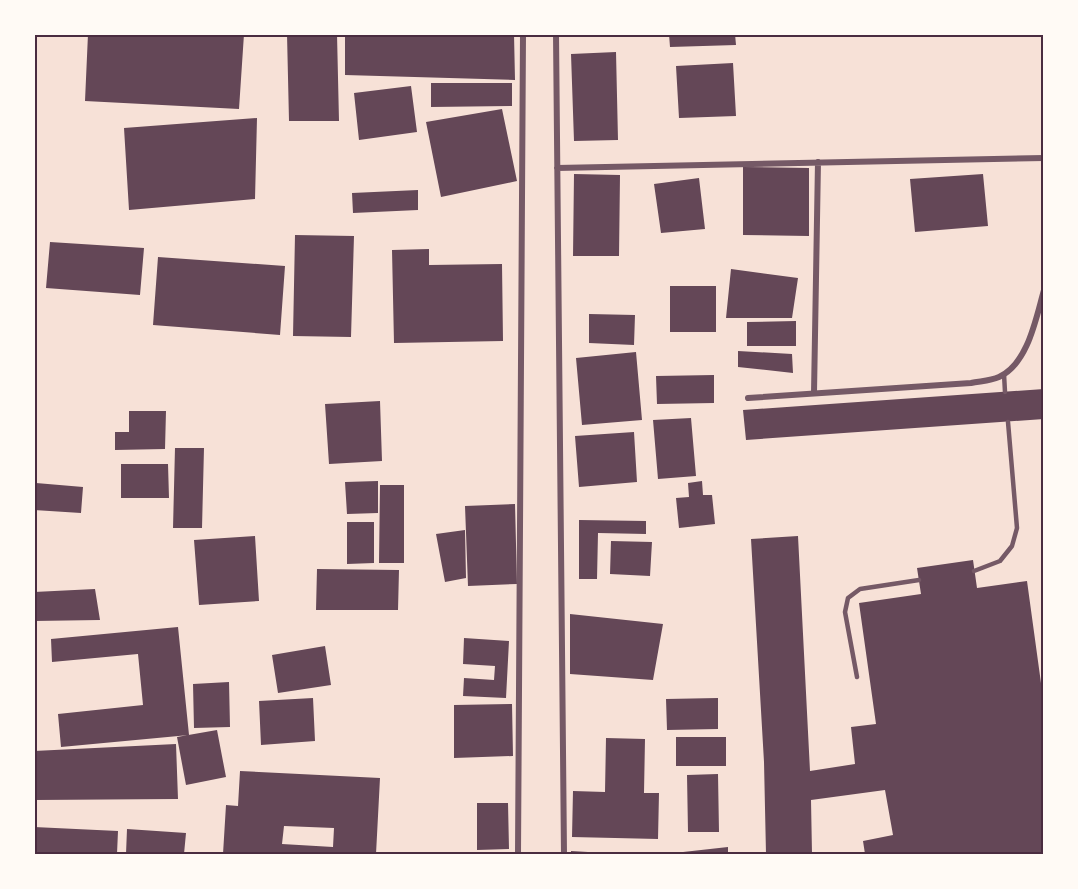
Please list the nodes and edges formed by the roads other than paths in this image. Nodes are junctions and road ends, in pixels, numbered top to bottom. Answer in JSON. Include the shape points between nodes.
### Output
{"nodes":[{"id":1,"x":523,"y":34,"type":"edge"},
{"id":2,"x":556,"y":34,"type":"edge"},
{"id":3,"x":1044,"y":158,"type":"edge"},
{"id":4,"x":818,"y":162,"type":"junction"},
{"id":5,"x":557,"y":168,"type":"junction"},
{"id":6,"x":1044,"y":290,"type":"edge"},
{"id":7,"x":1004,"y":374,"type":"junction"},
{"id":8,"x":1005,"y":392,"type":"dead end"},
{"id":9,"x":814,"y":393,"type":"junction"},
{"id":10,"x":748,"y":398,"type":"dead end"},
{"id":11,"x":1008,"y":422,"type":"dead end"},
{"id":12,"x":974,"y":571,"type":"dead end"},
{"id":13,"x":919,"y":580,"type":"dead end"},
{"id":14,"x":857,"y":677,"type":"dead end"},
{"id":15,"x":518,"y":855,"type":"edge"},
{"id":16,"x":564,"y":855,"type":"edge"}],
"edges":[{"from":1,"to":15,"type":"street"},
{"from":2,"to":5,"type":"street"},
{"from":3,"to":4,"type":"street"},
{"from":4,"to":5,"type":"street"},
{"from":4,"to":9,"type":"street"},
{"from":5,"to":16,"type":"street"},
{"from":6,"to":7,"type":"street","via":[[1021,356]]},
{"from":7,"to":8,"type":"lane"},
{"from":7,"to":9,"type":"street","via":[[971,383]]},
{"from":9,"to":10,"type":"street"},
{"from":11,"to":12,"type":"lane","via":[[1017,528],[1012,546],[1000,561]]},
{"from":13,"to":14,"type":"lane","via":[[860,589],[848,598],[846,612]]}]}
